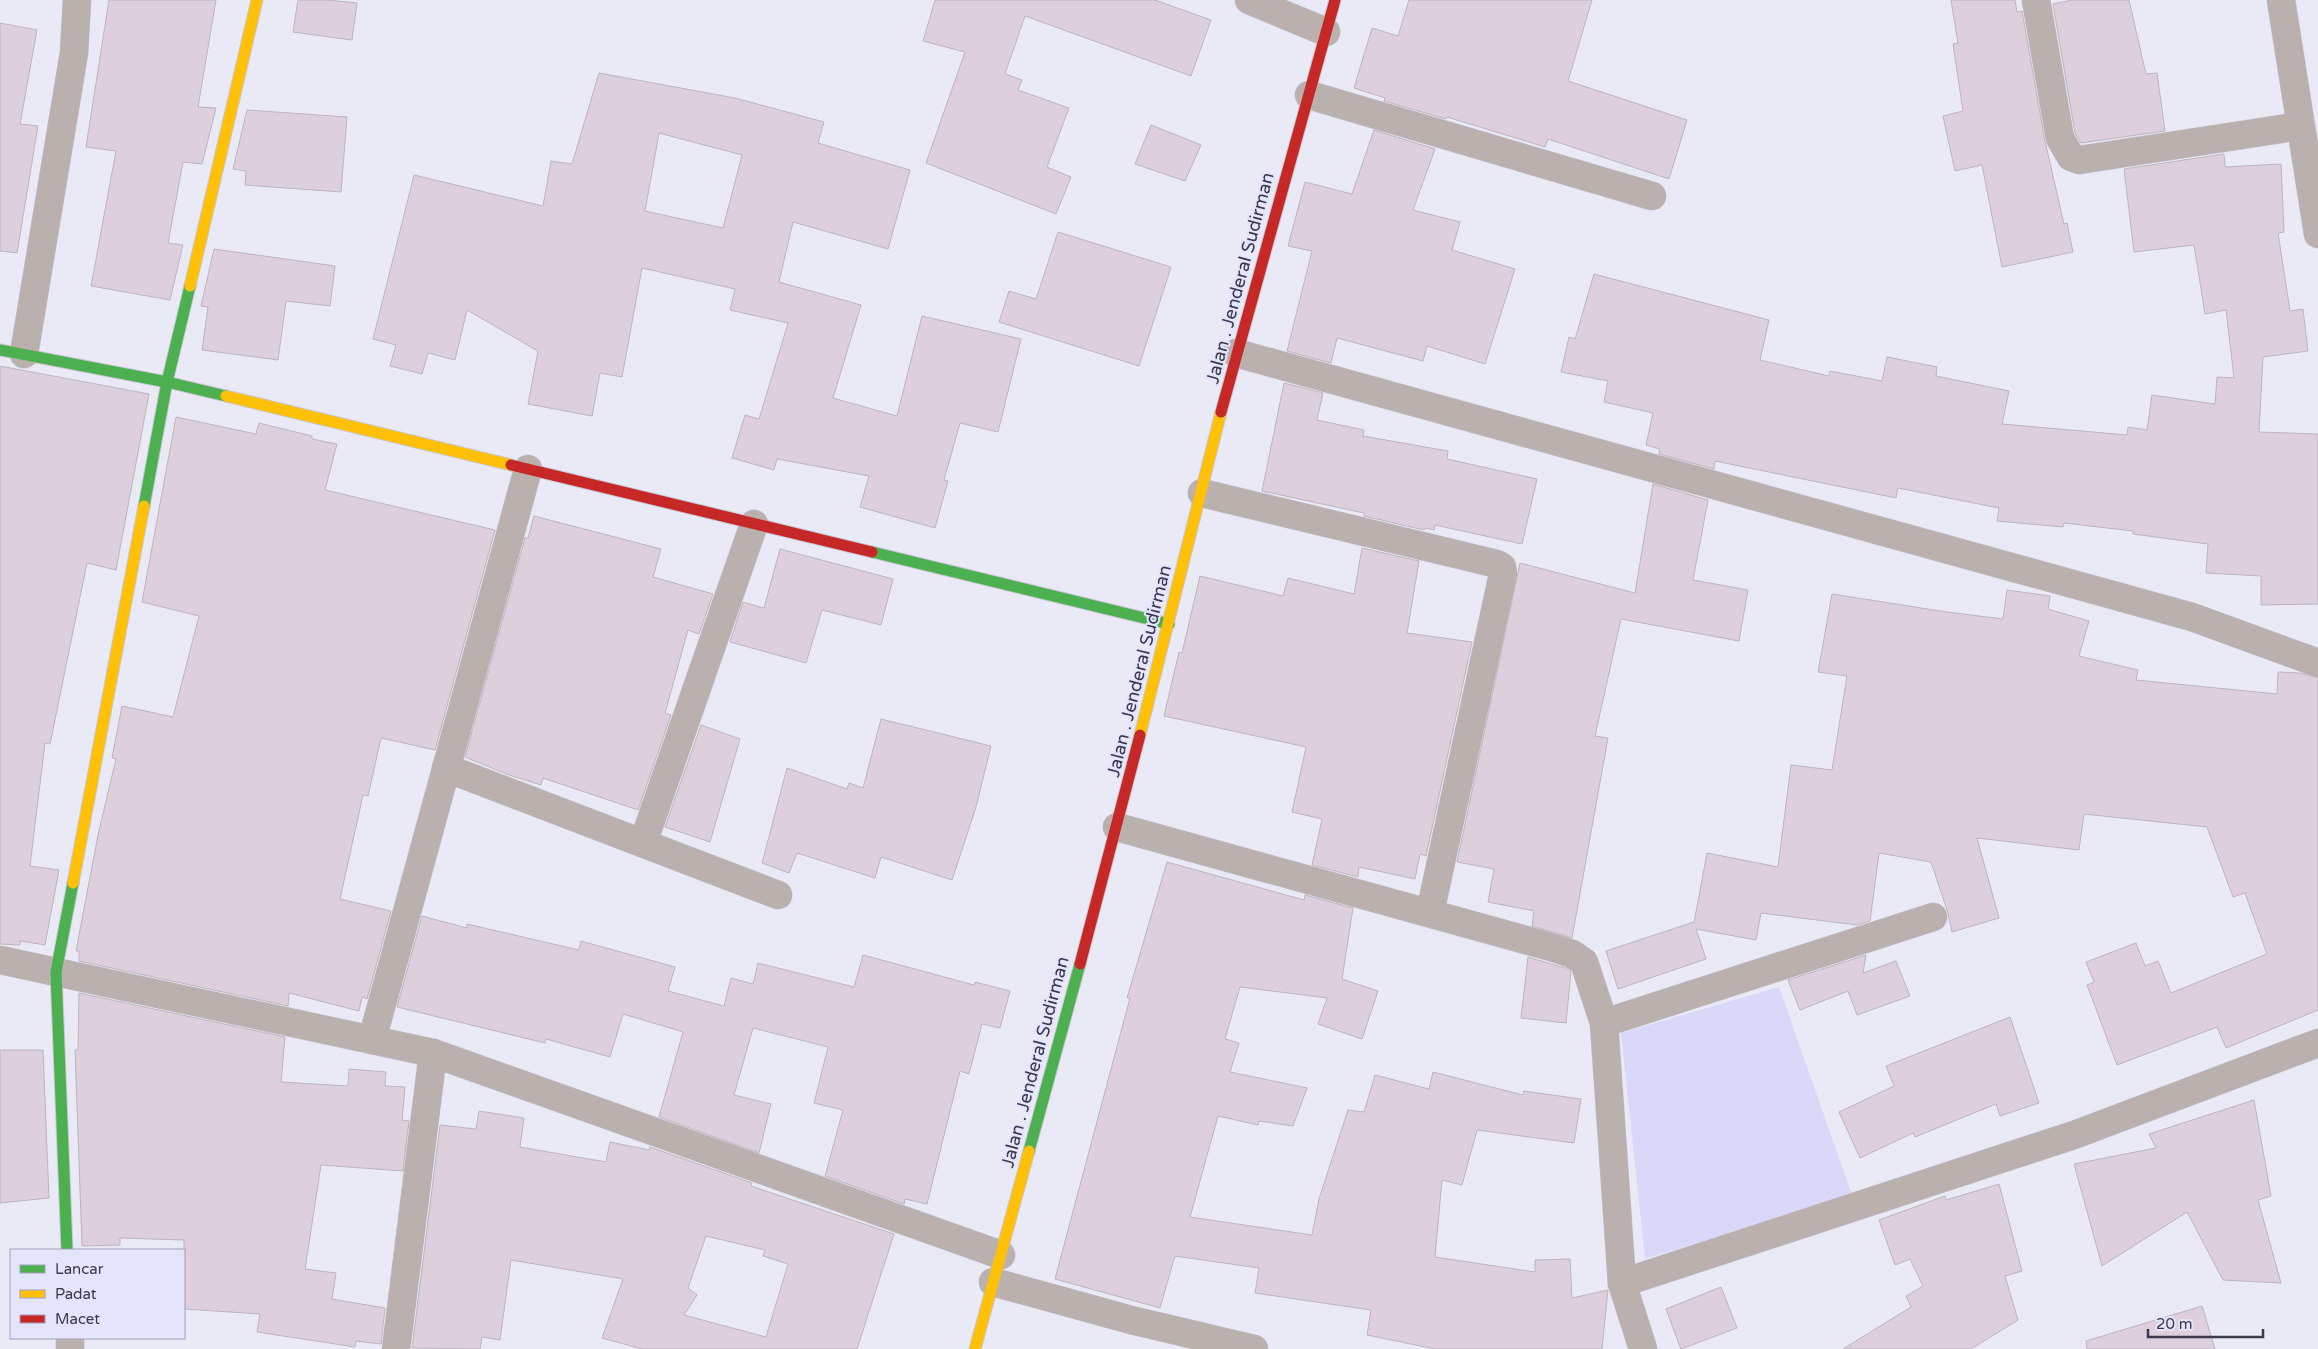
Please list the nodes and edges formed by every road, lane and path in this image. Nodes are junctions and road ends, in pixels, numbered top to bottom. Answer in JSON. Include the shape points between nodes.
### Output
{"nodes":[{"id":1,"x":77,"y":0,"type":"edge"},
{"id":2,"x":257,"y":0,"type":"edge"},
{"id":3,"x":1249,"y":0,"type":"edge"},
{"id":4,"x":1334,"y":0,"type":"edge"},
{"id":5,"x":2036,"y":0,"type":"edge"},
{"id":6,"x":2281,"y":0,"type":"edge"},
{"id":7,"x":1326,"y":32,"type":"junction"},
{"id":8,"x":1309,"y":95,"type":"junction"},
{"id":9,"x":2300,"y":126,"type":"junction"},
{"id":10,"x":1652,"y":196,"type":"dead end"},
{"id":11,"x":2318,"y":234,"type":"edge"},
{"id":12,"x":12,"y":352,"type":"edge"},
{"id":13,"x":1236,"y":353,"type":"junction"},
{"id":14,"x":167,"y":382,"type":"junction"},
{"id":15,"x":528,"y":469,"type":"junction"},
{"id":16,"x":1202,"y":493,"type":"junction"},
{"id":17,"x":754,"y":524,"type":"junction"},
{"id":18,"x":1169,"y":624,"type":"junction"},
{"id":19,"x":2318,"y":663,"type":"edge"},
{"id":20,"x":446,"y":768,"type":"junction"},
{"id":21,"x":1117,"y":827,"type":"junction"},
{"id":22,"x":643,"y":844,"type":"junction"},
{"id":23,"x":778,"y":895,"type":"dead end"},
{"id":24,"x":1430,"y":913,"type":"junction"},
{"id":25,"x":1934,"y":917,"type":"dead end"},
{"id":26,"x":0,"y":960,"type":"edge"},
{"id":27,"x":56,"y":972,"type":"junction"},
{"id":28,"x":1604,"y":1023,"type":"junction"},
{"id":29,"x":372,"y":1040,"type":"junction"},
{"id":30,"x":2318,"y":1043,"type":"edge"},
{"id":31,"x":433,"y":1053,"type":"junction"},
{"id":32,"x":67,"y":1249,"type":"edge"},
{"id":33,"x":1001,"y":1255,"type":"junction"},
{"id":34,"x":993,"y":1282,"type":"junction"},
{"id":35,"x":1622,"y":1283,"type":"junction"},
{"id":36,"x":396,"y":1349,"type":"edge"},
{"id":37,"x":975,"y":1349,"type":"edge"},
{"id":38,"x":1254,"y":1349,"type":"edge"},
{"id":39,"x":1643,"y":1349,"type":"edge"}],
"edges":[{"from":1,"to":12,"type":"street","via":[[74,53]]},
{"from":2,"to":14,"type":"street"},
{"from":3,"to":7,"type":"street"},
{"from":4,"to":7,"type":"street","name":"Jalan . Jenderal Sudirman"},
{"from":5,"to":9,"type":"street","via":[[2060,138],[2071,157],[2079,160]]},
{"from":6,"to":9,"type":"street"},
{"from":7,"to":8,"type":"street","name":"Jalan . Jenderal Sudirman"},
{"from":8,"to":10,"type":"street"},
{"from":8,"to":13,"type":"street","name":"Jalan . Jenderal Sudirman"},
{"from":9,"to":11,"type":"street"},
{"from":12,"to":14,"type":"street"},
{"from":13,"to":16,"type":"street","name":"Jalan . Jenderal Sudirman"},
{"from":13,"to":19,"type":"street","via":[[2192,617]]},
{"from":14,"to":15,"type":"street"},
{"from":14,"to":27,"type":"street"},
{"from":15,"to":17,"type":"street"},
{"from":15,"to":20,"type":"street"},
{"from":16,"to":18,"type":"street","name":"Jalan . Jenderal Sudirman"},
{"from":16,"to":24,"type":"street","via":[[1502,567]]},
{"from":17,"to":18,"type":"street"},
{"from":17,"to":22,"type":"street"},
{"from":18,"to":21,"type":"street","name":"Jalan . Jenderal Sudirman"},
{"from":20,"to":22,"type":"street"},
{"from":20,"to":29,"type":"street"},
{"from":21,"to":24,"type":"street"},
{"from":21,"to":33,"type":"street","name":"Jalan . Jenderal Sudirman"},
{"from":22,"to":23,"type":"street"},
{"from":24,"to":28,"type":"street","via":[[1572,954],[1584,962]]},
{"from":25,"to":28,"type":"street"},
{"from":26,"to":27,"type":"street"},
{"from":27,"to":29,"type":"street"},
{"from":27,"to":32,"type":"street"},
{"from":28,"to":35,"type":"street"},
{"from":29,"to":31,"type":"street"},
{"from":30,"to":35,"type":"street","via":[[2074,1135]]},
{"from":31,"to":33,"type":"street"},
{"from":31,"to":36,"type":"street"},
{"from":33,"to":34,"type":"street","name":"Jalan . Jenderal Sudirman"},
{"from":34,"to":37,"type":"street","name":"Jalan . Jenderal Sudirman"},
{"from":34,"to":38,"type":"street"},
{"from":35,"to":39,"type":"street"}]}
